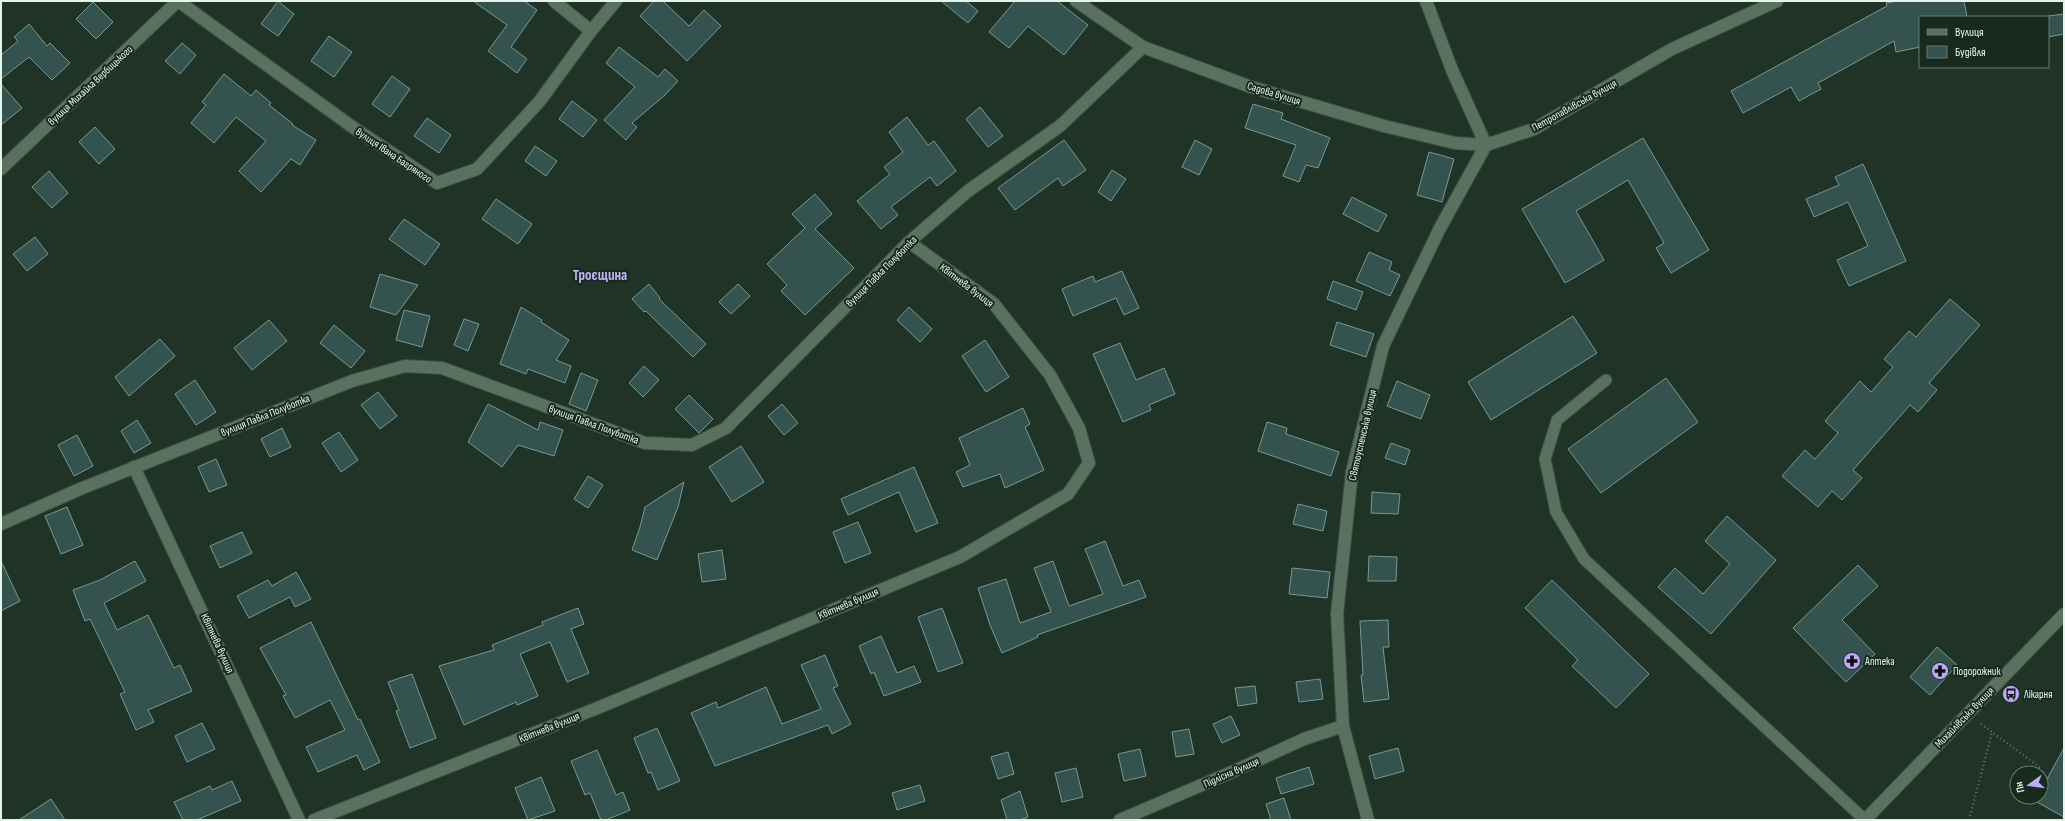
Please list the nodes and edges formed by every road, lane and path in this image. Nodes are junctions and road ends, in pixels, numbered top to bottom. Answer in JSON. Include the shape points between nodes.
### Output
{"nodes":[{"id":1,"x":178,"y":1,"type":"edge"},
{"id":2,"x":554,"y":1,"type":"edge"},
{"id":3,"x":616,"y":1,"type":"edge"},
{"id":4,"x":1076,"y":1,"type":"edge"},
{"id":5,"x":1426,"y":1,"type":"edge"},
{"id":6,"x":1777,"y":1,"type":"edge"},
{"id":7,"x":591,"y":31,"type":"junction"},
{"id":8,"x":1143,"y":47,"type":"junction"},
{"id":9,"x":1486,"y":145,"type":"junction"},
{"id":10,"x":1,"y":169,"type":"edge"},
{"id":11,"x":909,"y":242,"type":"junction"},
{"id":12,"x":1606,"y":380,"type":"dead end"},
{"id":13,"x":134,"y":467,"type":"junction"},
{"id":14,"x":1,"y":524,"type":"edge"},
{"id":15,"x":2064,"y":614,"type":"edge"},
{"id":16,"x":1968,"y":713,"type":"junction"},
{"id":17,"x":1343,"y":726,"type":"junction"},
{"id":18,"x":1992,"y":732,"type":"junction"},
{"id":19,"x":2038,"y":765,"type":"edge"},
{"id":20,"x":299,"y":820,"type":"edge"},
{"id":21,"x":314,"y":820,"type":"edge"},
{"id":22,"x":1120,"y":820,"type":"edge"},
{"id":23,"x":1368,"y":820,"type":"edge"},
{"id":24,"x":1865,"y":820,"type":"edge"},
{"id":25,"x":1969,"y":820,"type":"edge"}],
"edges":[{"from":1,"to":7,"type":"street","name":"вулиця Івана Багряного","via":[[436,184],[478,169],[539,102]]},
{"from":1,"to":10,"type":"street","name":"вулиця Михайла Вербицького"},
{"from":2,"to":7,"type":"street"},
{"from":3,"to":7,"type":"street","name":"вулиця Івана Багряного"},
{"from":4,"to":8,"type":"street","name":"Садова вулиця"},
{"from":5,"to":9,"type":"street","via":[[1452,70]]},
{"from":6,"to":9,"type":"street","name":"Петропавлівська вулиця","via":[[1672,49],[1534,128]]},
{"from":8,"to":9,"type":"street","name":"Садова вулиця","via":[[1251,87],[1384,126],[1455,143]]},
{"from":8,"to":11,"type":"street","name":"вулиця Павла Полуботка","via":[[1060,126],[968,191]]},
{"from":9,"to":17,"type":"street","name":"Святоуспенська вулиця","via":[[1440,228],[1383,346],[1353,464],[1337,614]]},
{"from":11,"to":13,"type":"street","name":"вулиця Павла Полуботка","via":[[726,428],[692,445],[645,443],[442,368],[405,366],[352,381]]},
{"from":11,"to":21,"type":"street","name":"Квітнева вулиця","via":[[994,304],[1050,375],[1079,428],[1089,463],[1068,494],[960,557],[595,709]]},
{"from":12,"to":24,"type":"lane","via":[[1557,420],[1545,459],[1556,512],[1590,564]]},
{"from":13,"to":14,"type":"street","name":"вулиця Павла Полуботка"},
{"from":13,"to":20,"type":"street","name":"Квітнева вулиця"},
{"from":15,"to":16,"type":"street","name":"Михайлівська вулиця"},
{"from":16,"to":18,"type":"path"},
{"from":16,"to":24,"type":"street","name":"Михайлівська вулиця"},
{"from":17,"to":22,"type":"street","name":"Підлісна вулиця","via":[[1304,738]]},
{"from":17,"to":23,"type":"street","name":"Святоуспенська вулиця"},
{"from":18,"to":19,"type":"path"},
{"from":18,"to":25,"type":"path"}]}
